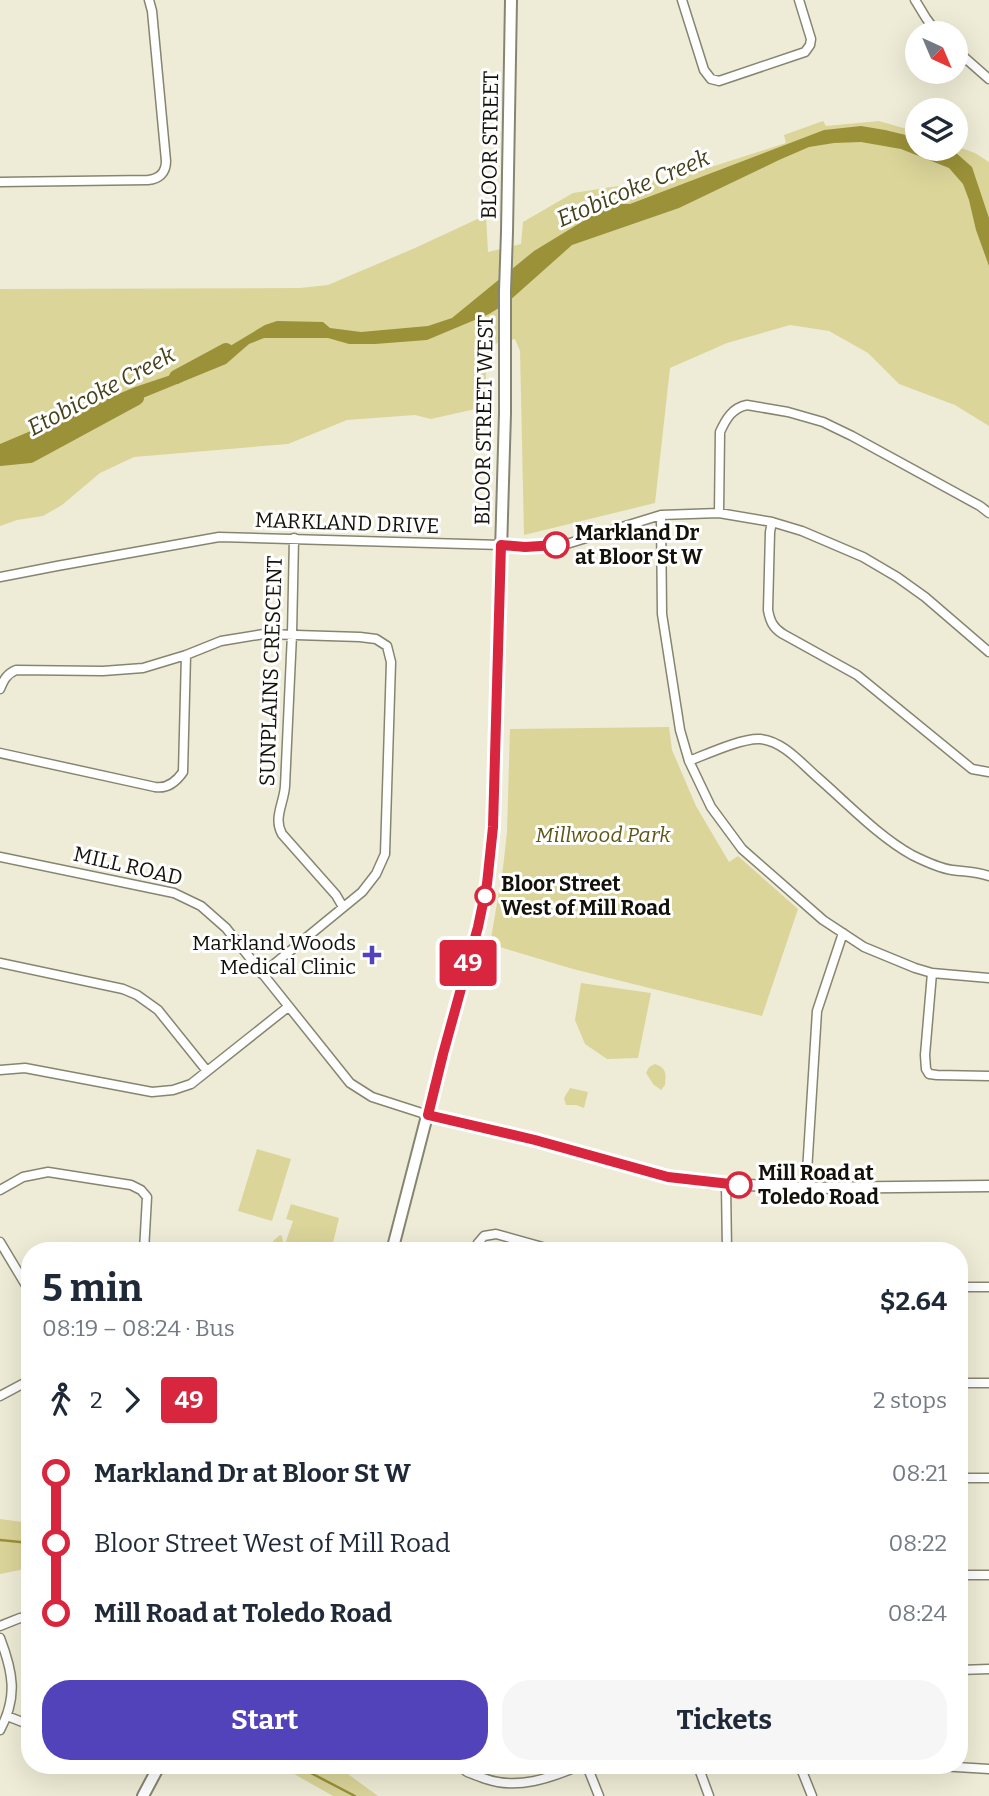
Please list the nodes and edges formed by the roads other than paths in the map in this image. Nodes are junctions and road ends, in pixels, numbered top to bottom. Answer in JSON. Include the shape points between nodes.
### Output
{"nodes":[{"id":1,"x":149,"y":0,"type":"edge"},
{"id":2,"x":511,"y":0,"type":"edge"},
{"id":3,"x":682,"y":0,"type":"edge"},
{"id":4,"x":799,"y":0,"type":"edge"},
{"id":5,"x":915,"y":0,"type":"edge"},
{"id":6,"x":929,"y":21,"type":"edge"},
{"id":7,"x":968,"y":61,"type":"edge"},
{"id":8,"x":989,"y":79,"type":"edge"},
{"id":9,"x":0,"y":182,"type":"edge"},
{"id":10,"x":505,"y":291,"type":"joint"},
{"id":11,"x":719,"y":513,"type":"junction"},
{"id":12,"x":989,"y":513,"type":"edge"},
{"id":13,"x":661,"y":515,"type":"junction"},
{"id":14,"x":772,"y":522,"type":"junction"},
{"id":15,"x":294,"y":538,"type":"junction"},
{"id":16,"x":501,"y":545,"type":"junction"},
{"id":17,"x":0,"y":577,"type":"edge"},
{"id":18,"x":292,"y":634,"type":"junction"},
{"id":19,"x":987,"y":648,"type":"edge"},
{"id":20,"x":186,"y":655,"type":"junction"},
{"id":21,"x":0,"y":689,"type":"edge"},
{"id":22,"x":0,"y":753,"type":"edge"},
{"id":23,"x":689,"y":761,"type":"junction"},
{"id":24,"x":989,"y":772,"type":"edge"},
{"id":25,"x":0,"y":857,"type":"edge"},
{"id":26,"x":989,"y":876,"type":"edge"},
{"id":27,"x":343,"y":907,"type":"junction"},
{"id":28,"x":843,"y":933,"type":"junction"},
{"id":29,"x":0,"y":963,"type":"edge"},
{"id":30,"x":932,"y":973,"type":"junction"},
{"id":31,"x":262,"y":974,"type":"junction"},
{"id":32,"x":989,"y":978,"type":"edge"},
{"id":33,"x":288,"y":1007,"type":"junction"},
{"id":34,"x":0,"y":1070,"type":"edge"},
{"id":35,"x":207,"y":1071,"type":"junction"},
{"id":36,"x":989,"y":1076,"type":"edge"},
{"id":37,"x":428,"y":1115,"type":"junction"},
{"id":38,"x":726,"y":1184,"type":"junction"},
{"id":39,"x":989,"y":1186,"type":"edge"},
{"id":40,"x":806,"y":1188,"type":"junction"},
{"id":41,"x":0,"y":1190,"type":"edge"},
{"id":42,"x":0,"y":1242,"type":"edge"},
{"id":43,"x":145,"y":1242,"type":"edge"},
{"id":44,"x":394,"y":1242,"type":"edge"},
{"id":45,"x":480,"y":1242,"type":"edge"},
{"id":46,"x":525,"y":1242,"type":"edge"},
{"id":47,"x":727,"y":1242,"type":"edge"},
{"id":48,"x":21,"y":1277,"type":"edge"},
{"id":49,"x":968,"y":1287,"type":"edge"},
{"id":50,"x":989,"y":1287,"type":"edge"},
{"id":51,"x":968,"y":1383,"type":"edge"},
{"id":52,"x":989,"y":1383,"type":"edge"},
{"id":53,"x":21,"y":1385,"type":"edge"},
{"id":54,"x":0,"y":1396,"type":"edge"},
{"id":55,"x":968,"y":1478,"type":"edge"},
{"id":56,"x":989,"y":1478,"type":"edge"},
{"id":57,"x":968,"y":1575,"type":"edge"},
{"id":58,"x":989,"y":1575,"type":"edge"},
{"id":59,"x":21,"y":1618,"type":"edge"},
{"id":60,"x":0,"y":1626,"type":"edge"},
{"id":61,"x":0,"y":1638,"type":"edge"},
{"id":62,"x":989,"y":1669,"type":"edge"},
{"id":63,"x":968,"y":1670,"type":"edge"},
{"id":64,"x":7,"y":1716,"type":"junction"},
{"id":65,"x":21,"y":1721,"type":"edge"},
{"id":66,"x":0,"y":1730,"type":"edge"},
{"id":67,"x":968,"y":1768,"type":"edge"},
{"id":68,"x":989,"y":1769,"type":"edge"},
{"id":69,"x":155,"y":1774,"type":"edge"},
{"id":70,"x":483,"y":1774,"type":"edge"},
{"id":71,"x":557,"y":1774,"type":"edge"},
{"id":72,"x":590,"y":1774,"type":"edge"},
{"id":73,"x":701,"y":1774,"type":"edge"},
{"id":74,"x":803,"y":1774,"type":"edge"},
{"id":75,"x":143,"y":1796,"type":"edge"},
{"id":76,"x":599,"y":1796,"type":"edge"},
{"id":77,"x":709,"y":1796,"type":"edge"},
{"id":78,"x":812,"y":1796,"type":"edge"}],
"edges":[{"from":1,"to":9,"type":"street","via":[[166,161],[163,174],[148,180]]},
{"from":2,"to":10,"type":"main road","name":"BLOOR STREET"},
{"from":3,"to":4,"type":"street","via":[[704,70],[719,81],[805,52],[811,39]]},
{"from":5,"to":6,"type":"street"},
{"from":7,"to":8,"type":"street"},
{"from":10,"to":16,"type":"main road","name":"BLOOR STREET WEST"},
{"from":11,"to":12,"type":"street","via":[[720,432],[733,412],[747,405],[788,412],[841,430]]},
{"from":11,"to":13,"type":"street","name":"MARKLAND DRIVE"},
{"from":11,"to":14,"type":"street","name":"MARKLAND DRIVE"},
{"from":13,"to":16,"type":"street","name":"MARKLAND DRIVE","via":[[561,545]]},
{"from":13,"to":23,"type":"street","via":[[662,614]]},
{"from":14,"to":19,"type":"street","name":"MARKLAND DRIVE","via":[[802,530],[897,576]]},
{"from":14,"to":24,"type":"street","via":[[768,610],[774,627],[857,675],[972,769]]},
{"from":15,"to":16,"type":"street","name":"MARKLAND DRIVE"},
{"from":15,"to":17,"type":"street","name":"MARKLAND DRIVE","via":[[219,537]]},
{"from":15,"to":18,"type":"street","name":"SUNPLAINS CRESCENT"},
{"from":16,"to":37,"type":"main road","name":"BLOOR STREET WEST","via":[[493,827],[487,884]]},
{"from":18,"to":20,"type":"street","via":[[245,636]]},
{"from":18,"to":27,"type":"street","name":"SUNPLAINS CRESCENT","via":[[285,786],[278,827]]},
{"from":18,"to":27,"type":"street","via":[[376,639],[390,654],[384,854],[370,882]]},
{"from":20,"to":21,"type":"street","via":[[116,671],[16,670],[8,674]]},
{"from":20,"to":22,"type":"street","via":[[183,772],[166,787]]},
{"from":23,"to":26,"type":"street","via":[[742,742],[761,739],[774,743],[913,855],[937,866]]},
{"from":23,"to":28,"type":"street","via":[[711,807],[738,845]]},
{"from":25,"to":31,"type":"street","name":"MILL ROAD","via":[[186,898],[213,915]]},
{"from":27,"to":31,"type":"street"},
{"from":28,"to":30,"type":"street","via":[[864,947]]},
{"from":28,"to":40,"type":"street","via":[[817,1011]]},
{"from":29,"to":35,"type":"street","via":[[137,995],[158,1010]]},
{"from":30,"to":32,"type":"street"},
{"from":30,"to":36,"type":"street","via":[[926,1069],[937,1075]]},
{"from":31,"to":33,"type":"street","name":"MILL ROAD"},
{"from":33,"to":35,"type":"street"},
{"from":33,"to":37,"type":"street","name":"MILL ROAD","via":[[350,1083],[372,1097]]},
{"from":34,"to":35,"type":"street","via":[[25,1068],[152,1092],[183,1088]]},
{"from":37,"to":38,"type":"street","name":"MILL ROAD","via":[[668,1177]]},
{"from":37,"to":44,"type":"main road","name":"BLOOR STREET WEST"},
{"from":38,"to":40,"type":"street","name":"MILL ROAD"},
{"from":38,"to":47,"type":"street"},
{"from":39,"to":40,"type":"street","name":"MILL ROAD"},
{"from":41,"to":43,"type":"street","via":[[23,1177],[48,1172],[131,1185],[147,1197]]},
{"from":42,"to":48,"type":"street"},
{"from":45,"to":46,"type":"street","via":[[496,1234]]},
{"from":49,"to":50,"type":"street"},
{"from":51,"to":52,"type":"street"},
{"from":53,"to":54,"type":"street"},
{"from":55,"to":56,"type":"street"},
{"from":57,"to":58,"type":"street"},
{"from":59,"to":60,"type":"street"},
{"from":61,"to":64,"type":"street","via":[[12,1677]]},
{"from":62,"to":63,"type":"street"},
{"from":64,"to":65,"type":"street"},
{"from":64,"to":66,"type":"street"},
{"from":67,"to":68,"type":"street"},
{"from":69,"to":75,"type":"main road"},
{"from":70,"to":71,"type":"street","via":[[498,1782],[520,1784]]},
{"from":72,"to":76,"type":"street"},
{"from":73,"to":77,"type":"street"},
{"from":74,"to":78,"type":"street"}]}
